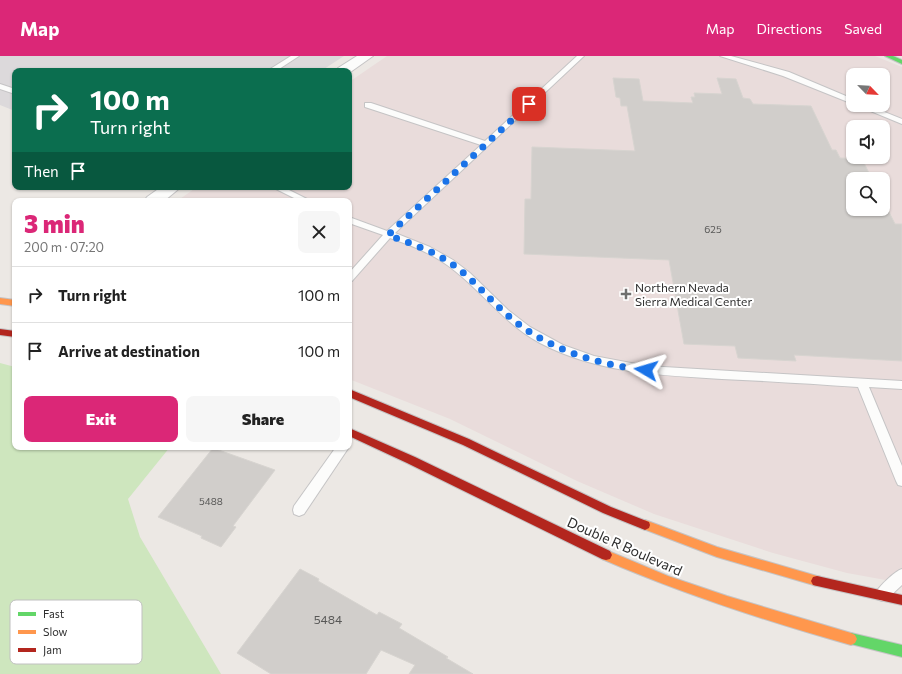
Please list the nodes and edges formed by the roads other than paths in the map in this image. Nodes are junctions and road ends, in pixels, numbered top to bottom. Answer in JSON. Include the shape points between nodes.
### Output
{"nodes":[{"id":1,"x":296,"y":56,"type":"edge"},
{"id":2,"x":366,"y":56,"type":"edge"},
{"id":3,"x":581,"y":56,"type":"edge"},
{"id":4,"x":723,"y":56,"type":"edge"},
{"id":5,"x":888,"y":56,"type":"edge"},
{"id":6,"x":902,"y":62,"type":"edge"},
{"id":7,"x":276,"y":68,"type":"edge"},
{"id":8,"x":348,"y":68,"type":"edge"},
{"id":9,"x":0,"y":86,"type":"edge"},
{"id":10,"x":12,"y":91,"type":"edge"},
{"id":11,"x":846,"y":99,"type":"edge"},
{"id":12,"x":368,"y":105,"type":"dead end"},
{"id":13,"x":877,"y":112,"type":"edge"},
{"id":14,"x":902,"y":122,"type":"edge"},
{"id":15,"x":487,"y":144,"type":"junction"},
{"id":16,"x":168,"y":190,"type":"edge"},
{"id":17,"x":283,"y":190,"type":"edge"},
{"id":18,"x":157,"y":198,"type":"edge"},
{"id":19,"x":300,"y":198,"type":"edge"},
{"id":20,"x":352,"y":221,"type":"edge"},
{"id":21,"x":388,"y":235,"type":"junction"},
{"id":22,"x":352,"y":276,"type":"edge"},
{"id":23,"x":0,"y":301,"type":"edge"},
{"id":24,"x":12,"y":303,"type":"edge"},
{"id":25,"x":0,"y":332,"type":"edge"},
{"id":26,"x":12,"y":334,"type":"edge"},
{"id":27,"x":862,"y":382,"type":"junction"},
{"id":28,"x":902,"y":385,"type":"edge"},
{"id":29,"x":352,"y":394,"type":"edge"},
{"id":30,"x":352,"y":435,"type":"edge"},
{"id":31,"x":340,"y":450,"type":"edge"},
{"id":32,"x":902,"y":481,"type":"edge"},
{"id":33,"x":298,"y":510,"type":"dead end"},
{"id":34,"x":902,"y":575,"type":"edge"},
{"id":35,"x":879,"y":596,"type":"junction"},
{"id":36,"x":902,"y":600,"type":"edge"},
{"id":37,"x":902,"y":651,"type":"edge"}],
"edges":[{"from":1,"to":7,"type":"lane"},
{"from":2,"to":8,"type":"street"},
{"from":3,"to":15,"type":"lane"},
{"from":4,"to":11,"type":"lane","via":[[786,74]]},
{"from":5,"to":6,"type":"main road"},
{"from":9,"to":10,"type":"lane"},
{"from":12,"to":15,"type":"lane"},
{"from":13,"to":14,"type":"lane"},
{"from":15,"to":21,"type":"lane"},
{"from":16,"to":18,"type":"street"},
{"from":17,"to":19,"type":"lane"},
{"from":20,"to":21,"type":"lane"},
{"from":21,"to":22,"type":"lane"},
{"from":21,"to":27,"type":"lane","via":[[448,262],[528,331],[561,348],[593,360],[646,370]]},
{"from":23,"to":24,"type":"main road"},
{"from":25,"to":26,"type":"main road"},
{"from":27,"to":28,"type":"lane"},
{"from":27,"to":32,"type":"lane"},
{"from":29,"to":35,"type":"main road","name":"Double R Boulevard","via":[[466,442],[607,510],[663,533],[778,571]]},
{"from":30,"to":37,"type":"main road","name":"Double R Boulevard","via":[[388,448],[595,550],[652,575],[718,600],[782,620]]},
{"from":31,"to":33,"type":"lane"},
{"from":34,"to":35,"type":"lane","via":[[892,587]]},
{"from":35,"to":36,"type":"main road","name":"Double R Boulevard"}]}
